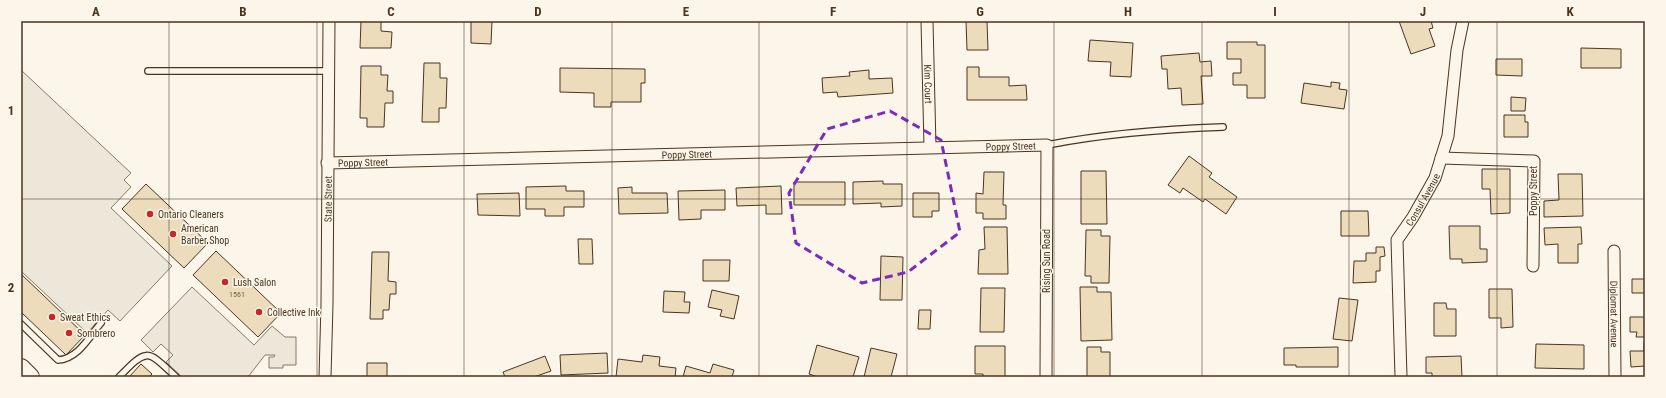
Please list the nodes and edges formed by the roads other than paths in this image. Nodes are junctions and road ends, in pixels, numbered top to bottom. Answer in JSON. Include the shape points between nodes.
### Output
{"nodes":[{"id":1,"x":329,"y":21,"type":"edge"},
{"id":2,"x":927,"y":21,"type":"edge"},
{"id":3,"x":1463,"y":21,"type":"edge"},
{"id":4,"x":148,"y":71,"type":"dead end"},
{"id":5,"x":328,"y":71,"type":"junction"},
{"id":6,"x":1223,"y":127,"type":"dead end"},
{"id":7,"x":1047,"y":145,"type":"junction"},
{"id":8,"x":930,"y":147,"type":"junction"},
{"id":9,"x":1441,"y":158,"type":"junction"},
{"id":10,"x":327,"y":163,"type":"junction"},
{"id":11,"x":1614,"y":251,"type":"dead end"},
{"id":12,"x":1533,"y":266,"type":"dead end"},
{"id":13,"x":101,"y":323,"type":"dead end"},
{"id":14,"x":21,"y":324,"type":"edge"},
{"id":15,"x":21,"y":368,"type":"edge"},
{"id":16,"x":30,"y":377,"type":"edge"},
{"id":17,"x":120,"y":377,"type":"edge"},
{"id":18,"x":176,"y":377,"type":"edge"},
{"id":19,"x":325,"y":377,"type":"edge"},
{"id":20,"x":1046,"y":377,"type":"edge"},
{"id":21,"x":1401,"y":377,"type":"edge"},
{"id":22,"x":1615,"y":377,"type":"edge"}],
"edges":[{"from":1,"to":5,"type":"street","name":"State Street"},
{"from":2,"to":8,"type":"street","name":"Kim Court"},
{"from":3,"to":9,"type":"street","name":"Consul Avenue","via":[[1457,50],[1448,136]]},
{"from":4,"to":5,"type":"lane"},
{"from":5,"to":10,"type":"street","name":"State Street"},
{"from":6,"to":7,"type":"lane","via":[[1178,129]]},
{"from":7,"to":8,"type":"street","name":"Poppy Street"},
{"from":7,"to":20,"type":"street","name":"Rising Sun Road"},
{"from":8,"to":10,"type":"street","name":"Poppy Street"},
{"from":9,"to":12,"type":"street","name":"Poppy Street","via":[[1534,160]]},
{"from":9,"to":21,"type":"street","name":"Consul Avenue","via":[[1436,178],[1398,240]]},
{"from":10,"to":19,"type":"street","name":"State Street"},
{"from":11,"to":22,"type":"street","name":"Diplomat Avenue"},
{"from":13,"to":14,"type":"lane","via":[[74,355],[58,360]]},
{"from":15,"to":16,"type":"main road"},
{"from":17,"to":18,"type":"lane","via":[[137,358],[147,355],[155,358]]}]}
